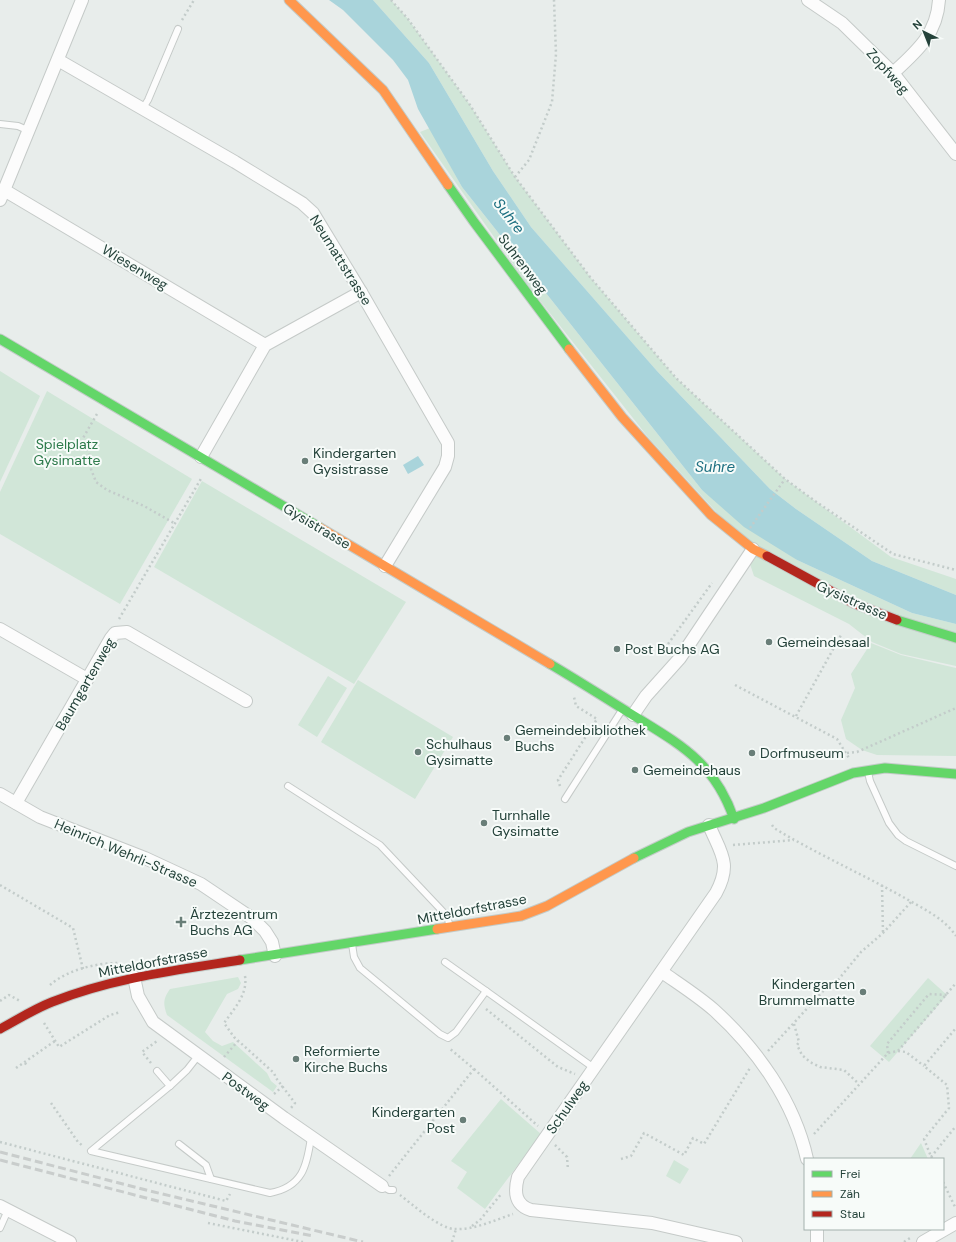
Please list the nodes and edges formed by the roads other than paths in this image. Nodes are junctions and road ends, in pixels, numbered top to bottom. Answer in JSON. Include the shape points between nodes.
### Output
{"nodes":[{"id":1,"x":82,"y":0,"type":"edge"},
{"id":2,"x":289,"y":0,"type":"edge"},
{"id":3,"x":808,"y":0,"type":"edge"},
{"id":4,"x":939,"y":0,"type":"edge"},
{"id":5,"x":178,"y":29,"type":"dead end"},
{"id":6,"x":58,"y":60,"type":"junction"},
{"id":7,"x":893,"y":73,"type":"junction"},
{"id":8,"x":142,"y":108,"type":"junction"},
{"id":9,"x":0,"y":124,"type":"edge"},
{"id":10,"x":28,"y":130,"type":"junction"},
{"id":11,"x":956,"y":154,"type":"edge"},
{"id":12,"x":2,"y":195,"type":"edge"},
{"id":13,"x":360,"y":292,"type":"junction"},
{"id":14,"x":0,"y":339,"type":"edge"},
{"id":15,"x":265,"y":345,"type":"junction"},
{"id":16,"x":201,"y":457,"type":"junction"},
{"id":17,"x":688,"y":491,"type":"joint"},
{"id":18,"x":753,"y":549,"type":"junction"},
{"id":19,"x":385,"y":566,"type":"junction"},
{"id":20,"x":0,"y":629,"type":"edge"},
{"id":21,"x":956,"y":638,"type":"edge"},
{"id":22,"x":87,"y":680,"type":"junction"},
{"id":23,"x":246,"y":701,"type":"dead end"},
{"id":24,"x":628,"y":712,"type":"junction"},
{"id":25,"x":868,"y":769,"type":"junction"},
{"id":26,"x":956,"y":774,"type":"edge"},
{"id":27,"x":288,"y":786,"type":"dead end"},
{"id":28,"x":0,"y":794,"type":"edge"},
{"id":29,"x":565,"y":799,"type":"road end"},
{"id":30,"x":16,"y":803,"type":"junction"},
{"id":31,"x":734,"y":819,"type":"junction"},
{"id":32,"x":709,"y":825,"type":"junction"},
{"id":33,"x":956,"y":866,"type":"edge"},
{"id":34,"x":451,"y":929,"type":"junction"},
{"id":35,"x":352,"y":943,"type":"junction"},
{"id":36,"x":275,"y":956,"type":"junction"},
{"id":37,"x":445,"y":962,"type":"dead end"},
{"id":38,"x":662,"y":972,"type":"junction"},
{"id":39,"x":134,"y":977,"type":"junction"},
{"id":40,"x":486,"y":991,"type":"junction"},
{"id":41,"x":0,"y":1028,"type":"edge"},
{"id":42,"x":198,"y":1056,"type":"junction"},
{"id":43,"x":594,"y":1068,"type":"junction"},
{"id":44,"x":157,"y":1071,"type":"road end"},
{"id":45,"x":170,"y":1086,"type":"junction"},
{"id":46,"x":312,"y":1138,"type":"junction"},
{"id":47,"x":179,"y":1144,"type":"dead end"},
{"id":48,"x":806,"y":1158,"type":"edge"},
{"id":49,"x":212,"y":1179,"type":"junction"},
{"id":50,"x":382,"y":1186,"type":"joint"},
{"id":51,"x":393,"y":1190,"type":"road end"},
{"id":52,"x":4,"y":1208,"type":"edge"},
{"id":53,"x":956,"y":1223,"type":"edge"},
{"id":54,"x":0,"y":1228,"type":"edge"},
{"id":55,"x":817,"y":1230,"type":"edge"},
{"id":56,"x":944,"y":1230,"type":"edge"},
{"id":57,"x":944,"y":1230,"type":"edge"},
{"id":58,"x":70,"y":1242,"type":"edge"},
{"id":59,"x":736,"y":1242,"type":"edge"},
{"id":60,"x":817,"y":1242,"type":"edge"},
{"id":61,"x":923,"y":1242,"type":"edge"}],
"edges":[{"from":1,"to":6,"type":"street"},
{"from":2,"to":17,"type":"street","name":"Suhrenweg","via":[[383,90],[465,210],[543,315],[622,417]]},
{"from":3,"to":7,"type":"street","name":"Zopfweg","via":[[842,23]]},
{"from":4,"to":7,"type":"street","via":[[934,27],[918,49]]},
{"from":5,"to":8,"type":"lane","via":[[148,100]]},
{"from":6,"to":8,"type":"street","name":"Neumattstrasse"},
{"from":6,"to":10,"type":"street"},
{"from":7,"to":11,"type":"street","name":"Zopfweg"},
{"from":8,"to":13,"type":"street","name":"Neumattstrasse","via":[[302,203],[313,213]]},
{"from":9,"to":10,"type":"lane"},
{"from":10,"to":12,"type":"street"},
{"from":12,"to":15,"type":"street","name":"Wiesenweg"},
{"from":13,"to":15,"type":"street"},
{"from":13,"to":19,"type":"street","name":"Neumattstrasse","via":[[448,443],[445,467]]},
{"from":14,"to":16,"type":"street","name":"Gysistrasse"},
{"from":15,"to":16,"type":"street"},
{"from":16,"to":19,"type":"street","name":"Gysistrasse"},
{"from":17,"to":18,"type":"street","name":"Gysistrasse","via":[[720,524]]},
{"from":18,"to":21,"type":"street","name":"Gysistrasse","via":[[853,604]]},
{"from":18,"to":24,"type":"street","via":[[680,658]]},
{"from":19,"to":24,"type":"street","name":"Gysistrasse"},
{"from":20,"to":22,"type":"street"},
{"from":22,"to":23,"type":"street","name":"Baumgartenweg","via":[[115,633],[127,632]]},
{"from":22,"to":30,"type":"street","name":"Baumgartenweg"},
{"from":24,"to":29,"type":"lane"},
{"from":24,"to":31,"type":"street","name":"Gysistrasse","via":[[684,747],[704,763],[724,793]]},
{"from":25,"to":26,"type":"street","name":"Mitteldorfstrasse"},
{"from":25,"to":31,"type":"street","name":"Mitteldorfstrasse"},
{"from":25,"to":33,"type":"lane","via":[[876,795],[889,823],[898,835]]},
{"from":27,"to":34,"type":"lane","via":[[380,845],[447,916]]},
{"from":28,"to":30,"type":"street","name":"Heinrich Wehrli-Strasse"},
{"from":30,"to":36,"type":"street","name":"Heinrich Wehrli-Strasse","via":[[40,817],[145,858],[201,884],[253,919],[272,942]]},
{"from":31,"to":32,"type":"street","name":"Mitteldorfstrasse"},
{"from":32,"to":34,"type":"street","name":"Mitteldorfstrasse","via":[[649,850],[547,906],[520,916]]},
{"from":32,"to":38,"type":"street","name":"Schulweg","via":[[725,866],[723,881]]},
{"from":34,"to":35,"type":"street","name":"Mitteldorfstrasse"},
{"from":35,"to":36,"type":"street","name":"Mitteldorfstrasse"},
{"from":35,"to":40,"type":"lane","via":[[354,957],[360,968],[448,1038],[456,1032]]},
{"from":36,"to":39,"type":"street","name":"Mitteldorfstrasse"},
{"from":37,"to":40,"type":"lane"},
{"from":38,"to":43,"type":"street","name":"Schulweg"},
{"from":38,"to":48,"type":"street","via":[[713,1009],[760,1059],[792,1115],[802,1139]]},
{"from":39,"to":41,"type":"street","name":"Mitteldorfstrasse","via":[[75,993]]},
{"from":39,"to":42,"type":"street","name":"Postweg","via":[[138,996],[153,1022]]},
{"from":40,"to":43,"type":"lane"},
{"from":42,"to":45,"type":"lane","via":[[188,1070]]},
{"from":42,"to":46,"type":"street","name":"Postweg"},
{"from":43,"to":59,"type":"street","name":"Schulweg","via":[[518,1177],[515,1194],[519,1202],[526,1208],[652,1223]]},
{"from":44,"to":45,"type":"lane"},
{"from":45,"to":49,"type":"lane","via":[[92,1151]]},
{"from":46,"to":49,"type":"lane","via":[[304,1170],[296,1181],[283,1190],[270,1193]]},
{"from":46,"to":50,"type":"street","name":"Postweg"},
{"from":47,"to":49,"type":"lane","via":[[206,1165]]},
{"from":50,"to":51,"type":"lane"},
{"from":52,"to":54,"type":"lane"},
{"from":52,"to":58,"type":"street"},
{"from":53,"to":56,"type":"street"},
{"from":55,"to":60,"type":"street"},
{"from":57,"to":61,"type":"street"}]}
